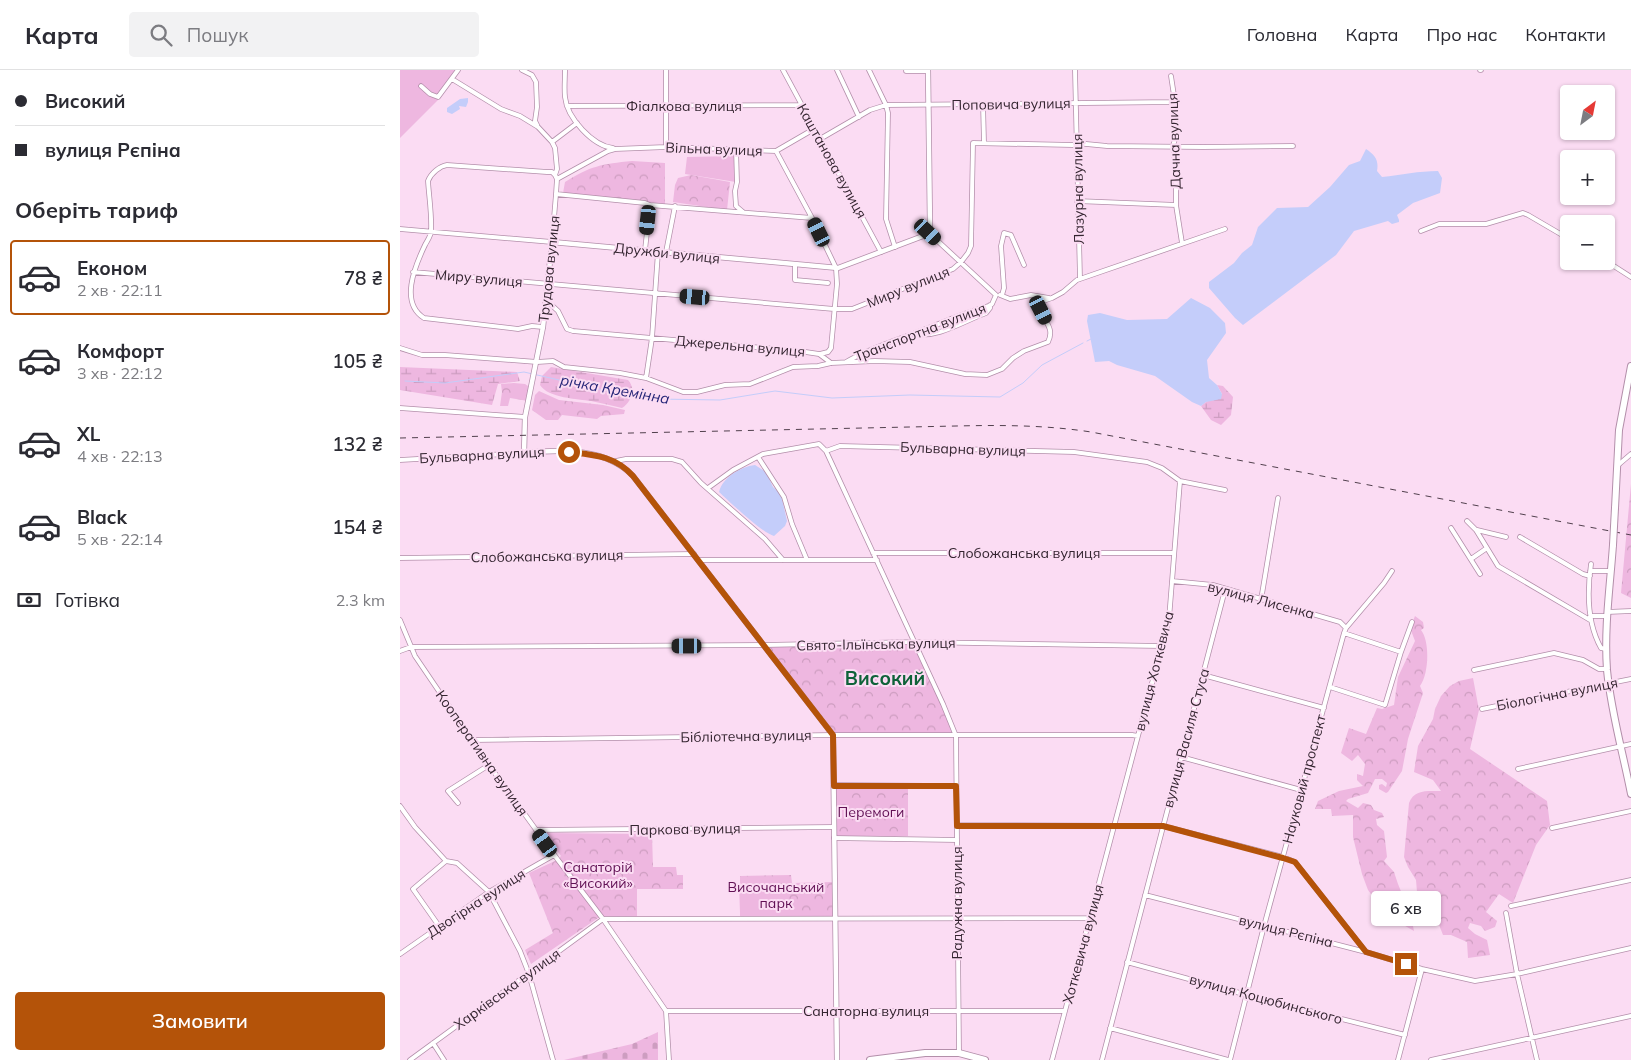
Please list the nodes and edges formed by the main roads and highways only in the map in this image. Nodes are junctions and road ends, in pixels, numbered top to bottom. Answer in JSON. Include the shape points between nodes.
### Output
{"nodes":[{"id":1,"x":1631,"y":366,"type":"edge"},
{"id":2,"x":1631,"y":794,"type":"edge"},
{"id":3,"x":886,"y":1059,"type":"edge"},
{"id":4,"x":975,"y":1059,"type":"edge"},
{"id":5,"x":870,"y":1060,"type":"edge"},
{"id":6,"x":985,"y":1060,"type":"edge"}],
"edges":[{"from":1,"to":2,"type":"highway","bridge":true,"via":[[1619,430],[1606,648],[1609,684]]},
{"from":3,"to":4,"type":"highway","via":[[926,1053],[959,1053]]},
{"from":3,"to":5,"type":"highway"},
{"from":4,"to":6,"type":"highway"}]}
